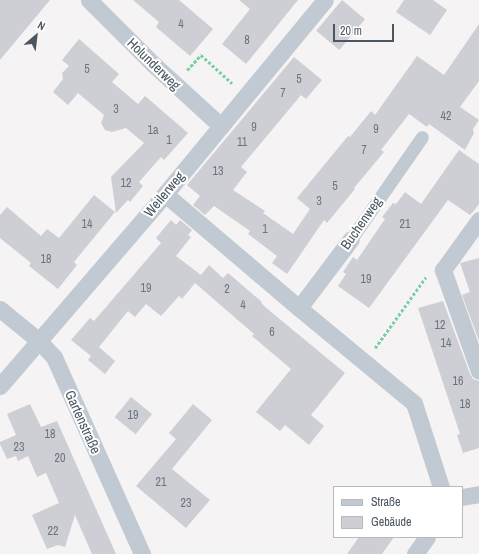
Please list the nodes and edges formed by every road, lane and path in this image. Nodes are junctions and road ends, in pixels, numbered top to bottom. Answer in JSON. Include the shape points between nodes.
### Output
{"nodes":[{"id":1,"x":89,"y":0,"type":"edge"},
{"id":2,"x":324,"y":0,"type":"edge"},
{"id":3,"x":175,"y":84,"type":"junction"},
{"id":4,"x":246,"y":96,"type":"junction"},
{"id":5,"x":221,"y":126,"type":"junction"},
{"id":6,"x":422,"y":136,"type":"dead end"},
{"id":7,"x":165,"y":194,"type":"junction"},
{"id":8,"x":479,"y":220,"type":"edge"},
{"id":9,"x":350,"y":239,"type":"joint"},
{"id":10,"x":428,"y":275,"type":"dead end"},
{"id":11,"x":299,"y":308,"type":"junction"},
{"id":12,"x":0,"y":309,"type":"edge"},
{"id":13,"x":38,"y":340,"type":"junction"},
{"id":14,"x":365,"y":362,"type":"junction"},
{"id":15,"x":479,"y":371,"type":"edge"},
{"id":16,"x":0,"y":386,"type":"edge"},
{"id":17,"x":441,"y":486,"type":"edge"},
{"id":18,"x":479,"y":494,"type":"edge"},
{"id":19,"x":463,"y":497,"type":"edge"},
{"id":20,"x":426,"y":538,"type":"edge"},
{"id":21,"x":142,"y":554,"type":"edge"},
{"id":22,"x":415,"y":554,"type":"edge"}],
"edges":[{"from":1,"to":3,"type":"street","name":"Holunderweg"},
{"from":2,"to":4,"type":"street","name":"Weilerweg"},
{"from":3,"to":4,"type":"path","via":[[201,55]]},
{"from":3,"to":5,"type":"street","name":"Holunderweg"},
{"from":4,"to":5,"type":"street","name":"Weilerweg"},
{"from":5,"to":7,"type":"street","name":"Weilerweg"},
{"from":6,"to":9,"type":"street","name":"Buchenweg"},
{"from":7,"to":11,"type":"street"},
{"from":7,"to":13,"type":"street","name":"Weilerweg"},
{"from":8,"to":15,"type":"street","via":[[443,270]]},
{"from":9,"to":11,"type":"street","name":"Buchenweg"},
{"from":10,"to":14,"type":"path"},
{"from":11,"to":14,"type":"street"},
{"from":12,"to":13,"type":"street","name":"Gartenstraße"},
{"from":13,"to":16,"type":"street","name":"Weilerweg"},
{"from":13,"to":21,"type":"street","name":"Gartenstraße","via":[[54,357]]},
{"from":14,"to":17,"type":"street","via":[[414,403]]},
{"from":18,"to":19,"type":"street"},
{"from":20,"to":22,"type":"street"}]}
